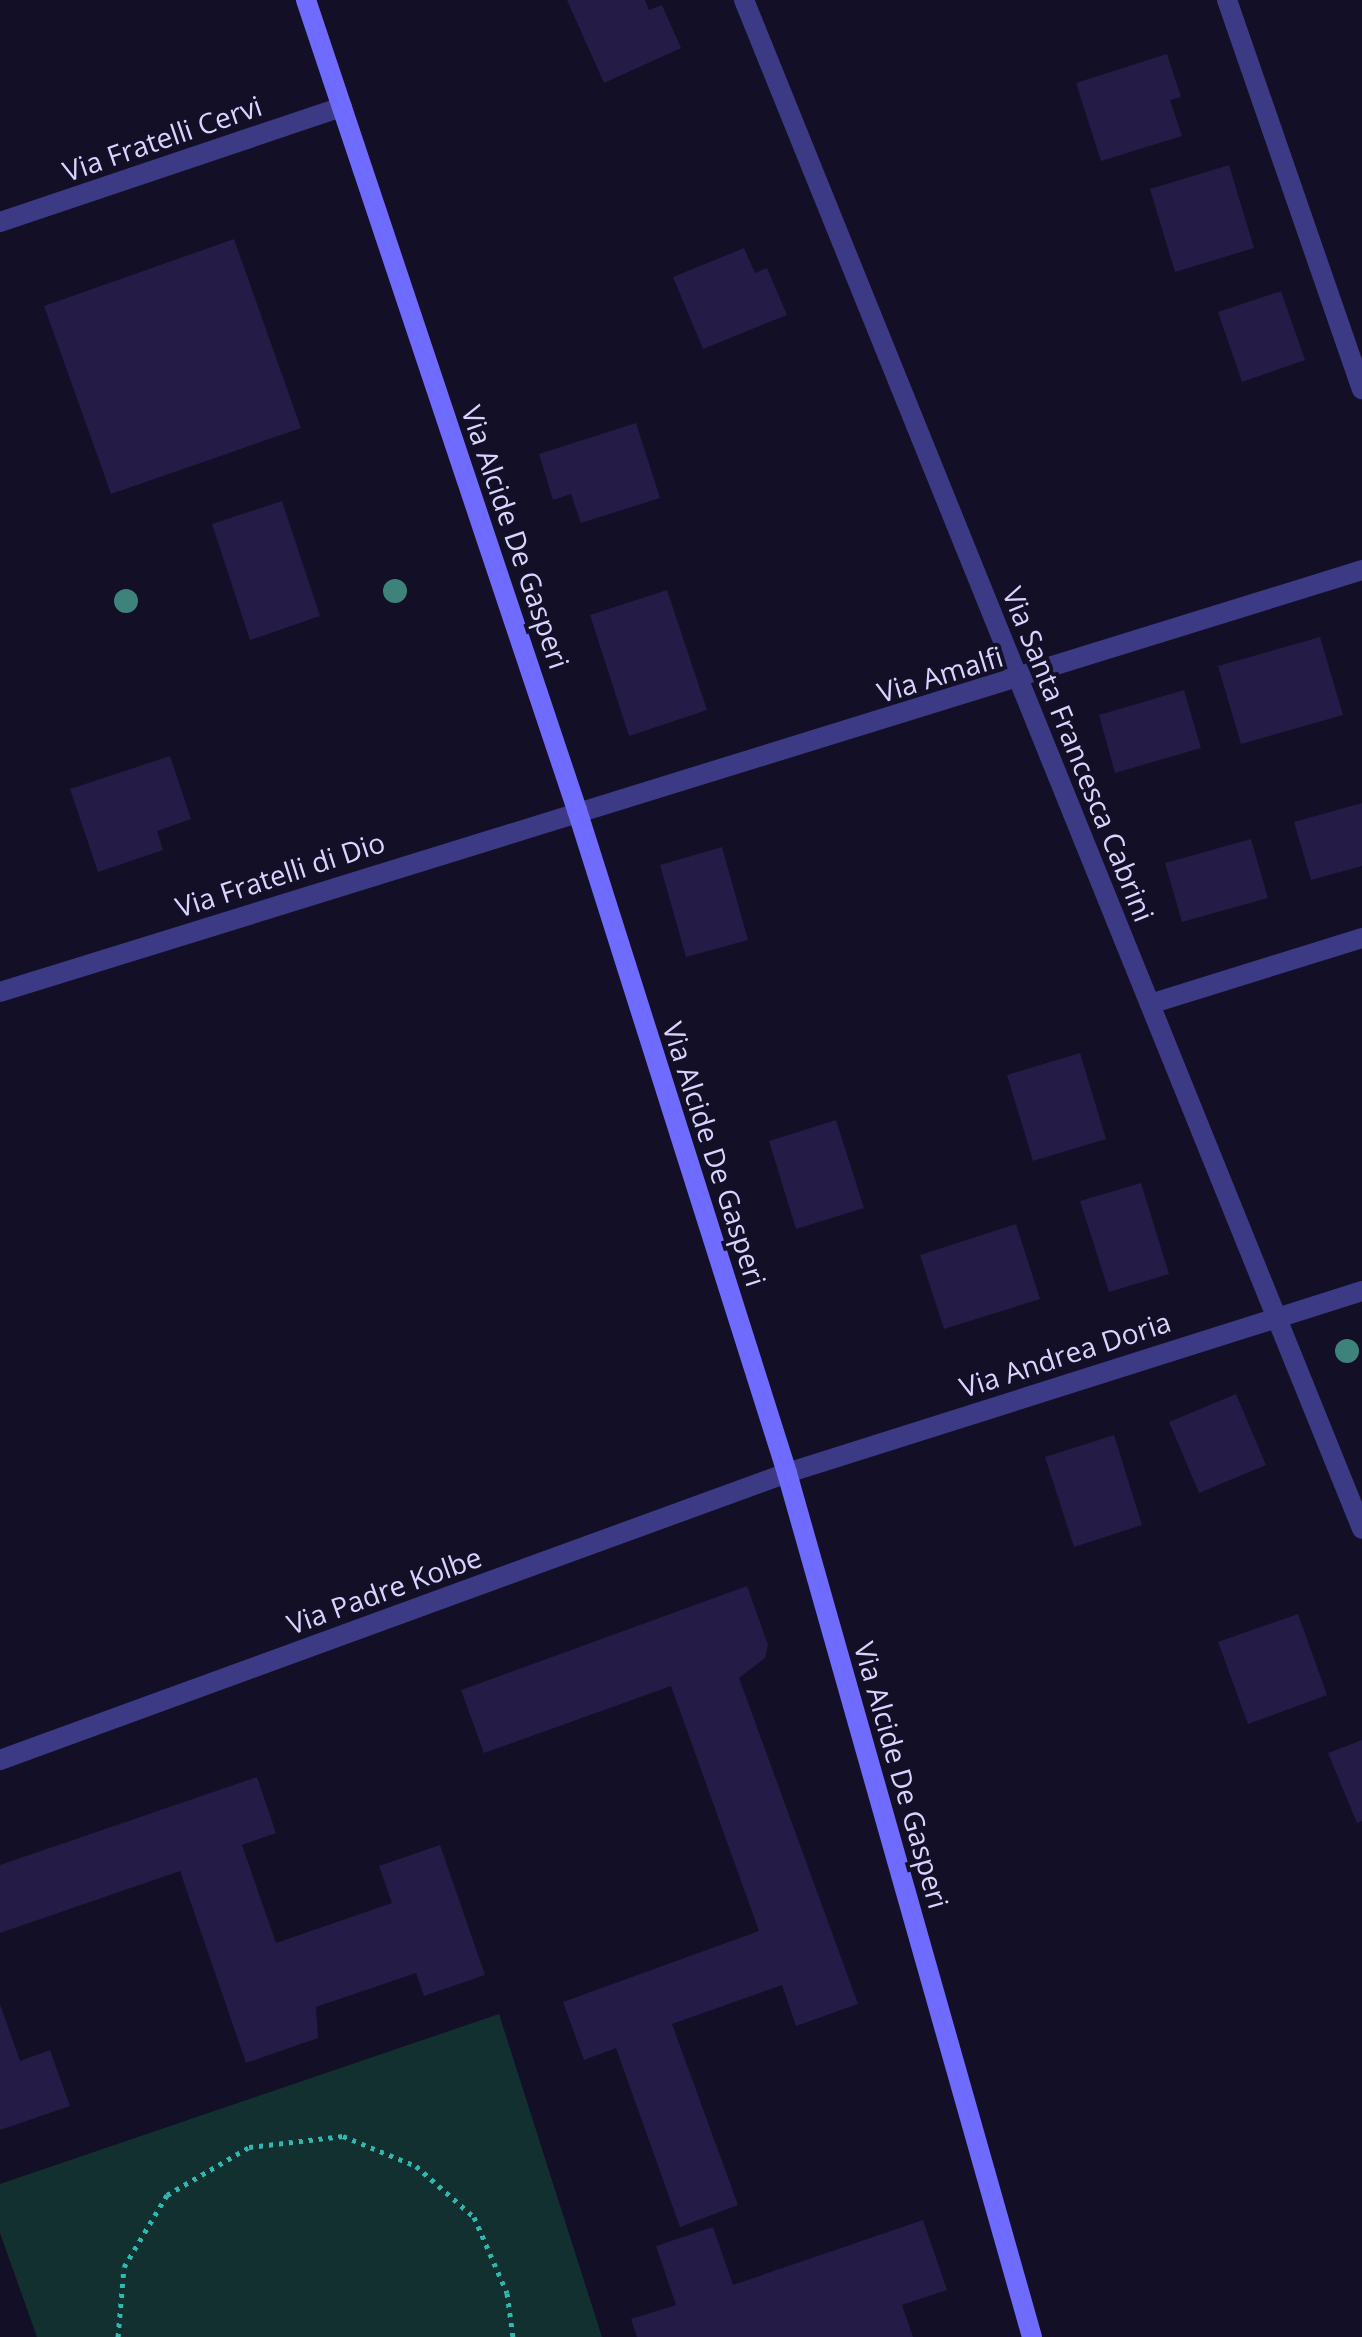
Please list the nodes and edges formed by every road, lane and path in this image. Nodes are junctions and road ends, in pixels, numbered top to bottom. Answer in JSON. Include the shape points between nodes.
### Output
{"nodes":[{"id":1,"x":306,"y":0,"type":"edge"},
{"id":2,"x":744,"y":0,"type":"edge"},
{"id":3,"x":1227,"y":0,"type":"edge"},
{"id":4,"x":342,"y":107,"type":"junction"},
{"id":5,"x":0,"y":222,"type":"edge"},
{"id":6,"x":1362,"y":389,"type":"edge"},
{"id":7,"x":1362,"y":570,"type":"edge"},
{"id":8,"x":1019,"y":680,"type":"junction"},
{"id":9,"x":577,"y":810,"type":"junction"},
{"id":10,"x":1362,"y":938,"type":"edge"},
{"id":11,"x":0,"y":992,"type":"edge"},
{"id":12,"x":1150,"y":1004,"type":"junction"},
{"id":13,"x":1362,"y":1291,"type":"edge"},
{"id":14,"x":1275,"y":1316,"type":"junction"},
{"id":15,"x":787,"y":1473,"type":"junction"},
{"id":16,"x":1362,"y":1529,"type":"edge"},
{"id":17,"x":0,"y":1760,"type":"edge"},
{"id":18,"x":118,"y":2337,"type":"edge"},
{"id":19,"x":513,"y":2337,"type":"edge"},
{"id":20,"x":1032,"y":2337,"type":"edge"}],
"edges":[{"from":1,"to":4,"type":"street","name":"Via Alcide De Gasperi"},
{"from":2,"to":8,"type":"street","name":"Via Santa Francesca Cabrini"},
{"from":3,"to":6,"type":"street"},
{"from":4,"to":5,"type":"street","name":"Via Fratelli Cervi"},
{"from":4,"to":9,"type":"street","name":"Via Alcide De Gasperi"},
{"from":7,"to":8,"type":"street","name":"Via Amalfi"},
{"from":8,"to":9,"type":"street","name":"Via Amalfi"},
{"from":8,"to":12,"type":"street","name":"Via Santa Francesca Cabrini"},
{"from":9,"to":11,"type":"street","name":"Via Fratelli di Dio"},
{"from":9,"to":15,"type":"street","name":"Via Alcide De Gasperi"},
{"from":10,"to":12,"type":"street"},
{"from":12,"to":14,"type":"street","name":"Via Santa Francesca Cabrini"},
{"from":13,"to":14,"type":"street","name":"Via Andrea Doria"},
{"from":14,"to":15,"type":"street","name":"Via Andrea Doria"},
{"from":14,"to":16,"type":"street","name":"Via Santa Francesca Cabrini"},
{"from":15,"to":17,"type":"street","name":"Via Padre Kolbe"},
{"from":15,"to":20,"type":"street","name":"Via Alcide De Gasperi"},
{"from":18,"to":19,"type":"path","via":[[124,2267],[167,2195],[249,2147],[343,2136],[416,2166],[474,2217],[507,2293]]}]}
